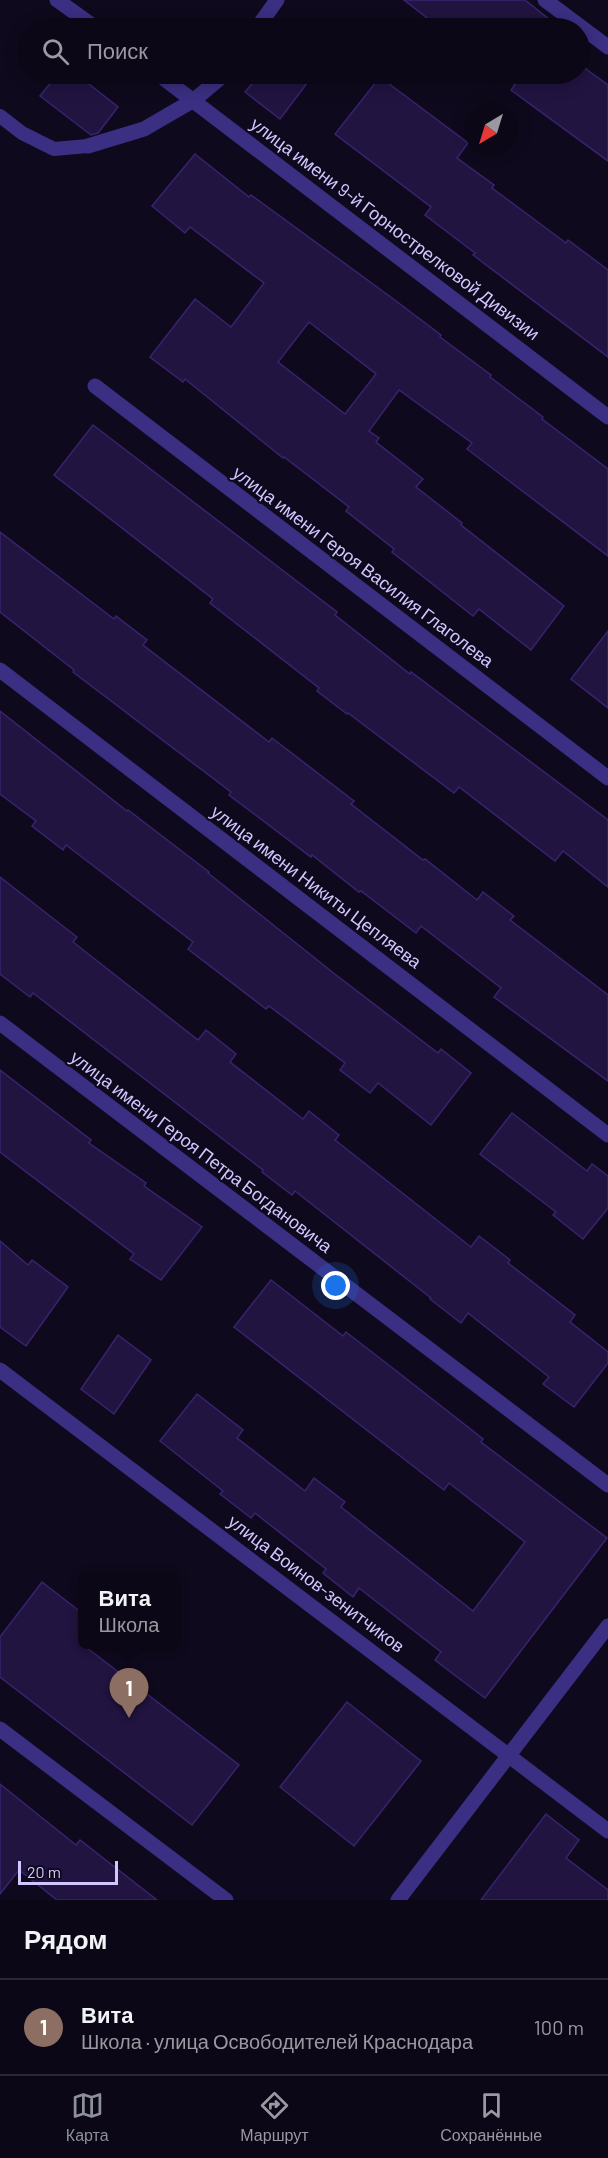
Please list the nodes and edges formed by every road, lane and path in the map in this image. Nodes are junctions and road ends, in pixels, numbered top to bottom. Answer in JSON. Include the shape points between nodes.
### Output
{"nodes":[{"id":1,"x":57,"y":0,"type":"edge"},
{"id":2,"x":277,"y":0,"type":"edge"},
{"id":3,"x":545,"y":0,"type":"edge"},
{"id":4,"x":82,"y":18,"type":"edge"},
{"id":5,"x":264,"y":18,"type":"edge"},
{"id":6,"x":569,"y":18,"type":"edge"},
{"id":7,"x":590,"y":34,"type":"edge"},
{"id":8,"x":608,"y":47,"type":"edge"},
{"id":9,"x":172,"y":84,"type":"edge"},
{"id":10,"x":213,"y":84,"type":"edge"},
{"id":11,"x":194,"y":100,"type":"junction"},
{"id":12,"x":0,"y":116,"type":"edge"},
{"id":13,"x":88,"y":146,"type":"joint"},
{"id":14,"x":95,"y":386,"type":"dead end"},
{"id":15,"x":608,"y":417,"type":"edge"},
{"id":16,"x":0,"y":670,"type":"edge"},
{"id":17,"x":608,"y":778,"type":"edge"},
{"id":18,"x":0,"y":1023,"type":"edge"},
{"id":19,"x":608,"y":1135,"type":"edge"},
{"id":20,"x":0,"y":1370,"type":"edge"},
{"id":21,"x":608,"y":1485,"type":"edge"},
{"id":22,"x":608,"y":1626,"type":"edge"},
{"id":23,"x":0,"y":1729,"type":"edge"},
{"id":24,"x":510,"y":1755,"type":"junction"},
{"id":25,"x":608,"y":1831,"type":"edge"},
{"id":26,"x":226,"y":1900,"type":"edge"},
{"id":27,"x":398,"y":1900,"type":"edge"}],
"edges":[{"from":1,"to":4,"type":"street"},
{"from":2,"to":5,"type":"street"},
{"from":3,"to":6,"type":"street"},
{"from":7,"to":8,"type":"street"},
{"from":9,"to":11,"type":"street","name":"улица имени 9-й Горнострелковой Дивизии"},
{"from":10,"to":11,"type":"street"},
{"from":11,"to":13,"type":"street","via":[[144,129]]},
{"from":11,"to":15,"type":"street","name":"улица имени 9-й Горнострелковой Дивизии"},
{"from":12,"to":13,"type":"lane","via":[[22,133],[54,149]]},
{"from":14,"to":17,"type":"street","name":"улица имени Героя Василия Глаголева"},
{"from":16,"to":19,"type":"street","name":"улица имени Никиты Цепляева"},
{"from":18,"to":21,"type":"street","name":"улица имени Героя Петра Богдановича"},
{"from":20,"to":24,"type":"street","name":"улица Воинов-зенитчиков"},
{"from":22,"to":24,"type":"street"},
{"from":23,"to":26,"type":"street"},
{"from":24,"to":25,"type":"street","name":"улица Воинов-зенитчиков"},
{"from":24,"to":27,"type":"street"}]}
